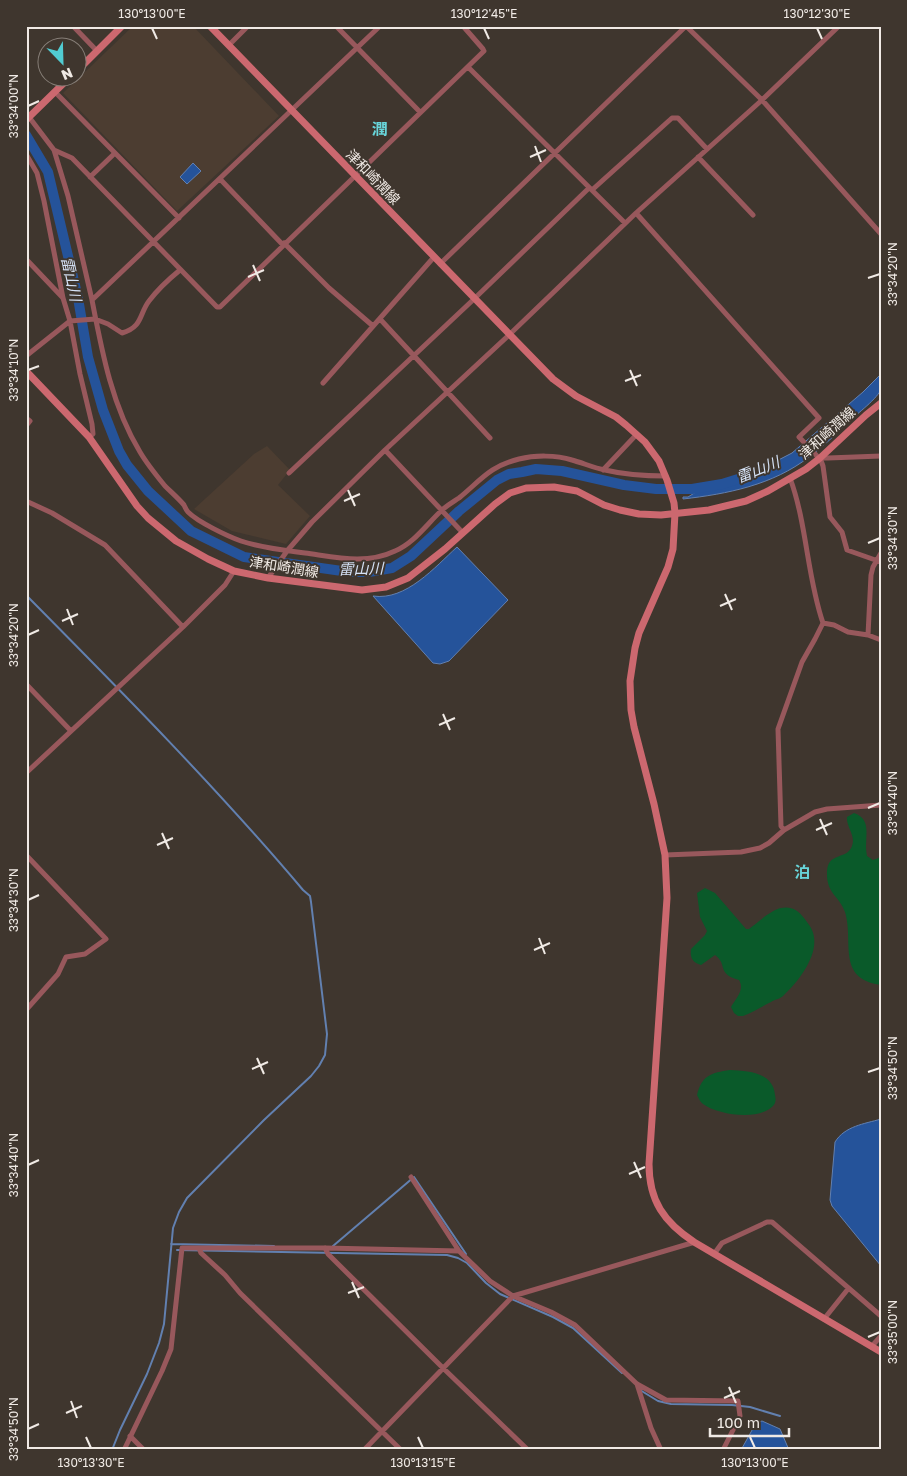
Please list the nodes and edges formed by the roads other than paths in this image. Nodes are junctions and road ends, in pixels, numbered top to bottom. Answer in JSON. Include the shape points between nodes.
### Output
{"nodes":[{"id":1,"x":73,"y":26,"type":"edge"},
{"id":2,"x":122,"y":26,"type":"edge"},
{"id":3,"x":210,"y":26,"type":"edge"},
{"id":4,"x":248,"y":26,"type":"edge"},
{"id":5,"x":336,"y":26,"type":"edge"},
{"id":6,"x":380,"y":26,"type":"edge"},
{"id":7,"x":464,"y":26,"type":"edge"},
{"id":8,"x":686,"y":26,"type":"edge"},
{"id":9,"x":839,"y":26,"type":"edge"},
{"id":10,"x":228,"y":45,"type":"junction"},
{"id":11,"x":358,"y":48,"type":"junction"},
{"id":12,"x":97,"y":51,"type":"junction"},
{"id":13,"x":88,"y":60,"type":"edge"},
{"id":14,"x":468,"y":67,"type":"junction"},
{"id":15,"x":58,"y":88,"type":"edge"},
{"id":16,"x":54,"y":92,"type":"junction"},
{"id":17,"x":762,"y":100,"type":"junction"},
{"id":18,"x":290,"y":110,"type":"junction"},
{"id":19,"x":420,"y":112,"type":"junction"},
{"id":20,"x":27,"y":116,"type":"edge"},
{"id":21,"x":707,"y":148,"type":"junction"},
{"id":22,"x":54,"y":150,"type":"junction"},
{"id":23,"x":115,"y":153,"type":"junction"},
{"id":24,"x":26,"y":154,"type":"edge"},
{"id":25,"x":555,"y":154,"type":"junction"},
{"id":26,"x":698,"y":157,"type":"junction"},
{"id":27,"x":90,"y":176,"type":"junction"},
{"id":28,"x":355,"y":176,"type":"junction"},
{"id":29,"x":220,"y":179,"type":"junction"},
{"id":30,"x":591,"y":189,"type":"junction"},
{"id":31,"x":636,"y":213,"type":"junction"},
{"id":32,"x":753,"y":215,"type":"dead end"},
{"id":33,"x":179,"y":218,"type":"junction"},
{"id":34,"x":625,"y":223,"type":"junction"},
{"id":35,"x":881,"y":234,"type":"edge"},
{"id":36,"x":153,"y":242,"type":"junction"},
{"id":37,"x":284,"y":244,"type":"junction"},
{"id":38,"x":434,"y":257,"type":"junction"},
{"id":39,"x":26,"y":259,"type":"edge"},
{"id":40,"x":440,"y":264,"type":"junction"},
{"id":41,"x":180,"y":270,"type":"junction"},
{"id":42,"x":63,"y":298,"type":"junction"},
{"id":43,"x":474,"y":299,"type":"junction"},
{"id":44,"x":92,"y":300,"type":"junction"},
{"id":45,"x":94,"y":318,"type":"junction"},
{"id":46,"x":380,"y":319,"type":"junction"},
{"id":47,"x":72,"y":320,"type":"junction"},
{"id":48,"x":373,"y":326,"type":"junction"},
{"id":49,"x":510,"y":334,"type":"junction"},
{"id":50,"x":26,"y":356,"type":"edge"},
{"id":51,"x":413,"y":356,"type":"junction"},
{"id":52,"x":26,"y":371,"type":"edge"},
{"id":53,"x":323,"y":382,"type":"dead end"},
{"id":54,"x":446,"y":392,"type":"junction"},
{"id":55,"x":881,"y":403,"type":"edge"},
{"id":56,"x":26,"y":418,"type":"edge"},
{"id":57,"x":26,"y":426,"type":"edge"},
{"id":58,"x":637,"y":434,"type":"junction"},
{"id":59,"x":89,"y":438,"type":"junction"},
{"id":60,"x":490,"y":438,"type":"dead end"},
{"id":61,"x":385,"y":450,"type":"junction"},
{"id":62,"x":881,"y":456,"type":"edge"},
{"id":63,"x":819,"y":457,"type":"junction"},
{"id":64,"x":603,"y":470,"type":"junction"},
{"id":65,"x":289,"y":473,"type":"dead end"},
{"id":66,"x":666,"y":478,"type":"junction"},
{"id":67,"x":790,"y":478,"type":"junction"},
{"id":68,"x":26,"y":501,"type":"edge"},
{"id":69,"x":442,"y":510,"type":"junction"},
{"id":70,"x":675,"y":513,"type":"junction"},
{"id":71,"x":463,"y":533,"type":"junction"},
{"id":72,"x":287,"y":551,"type":"junction"},
{"id":73,"x":881,"y":553,"type":"edge"},
{"id":74,"x":879,"y":561,"type":"edge"},
{"id":75,"x":234,"y":571,"type":"junction"},
{"id":76,"x":268,"y":578,"type":"junction"},
{"id":77,"x":823,"y":623,"type":"junction"},
{"id":78,"x":183,"y":627,"type":"junction"},
{"id":79,"x":868,"y":634,"type":"junction"},
{"id":80,"x":881,"y":640,"type":"edge"},
{"id":81,"x":26,"y":684,"type":"edge"},
{"id":82,"x":71,"y":730,"type":"junction"},
{"id":83,"x":26,"y":773,"type":"edge"},
{"id":84,"x":881,"y":805,"type":"edge"},
{"id":85,"x":784,"y":830,"type":"junction"},
{"id":86,"x":26,"y":855,"type":"edge"},
{"id":87,"x":665,"y":855,"type":"junction"},
{"id":88,"x":26,"y":1010,"type":"edge"},
{"id":89,"x":412,"y":1179,"type":"dead end"},
{"id":90,"x":695,"y":1242,"type":"junction"},
{"id":91,"x":325,"y":1248,"type":"junction"},
{"id":92,"x":200,"y":1250,"type":"junction"},
{"id":93,"x":459,"y":1251,"type":"junction"},
{"id":94,"x":714,"y":1254,"type":"junction"},
{"id":95,"x":848,"y":1289,"type":"junction"},
{"id":96,"x":512,"y":1298,"type":"junction"},
{"id":97,"x":881,"y":1316,"type":"edge"},
{"id":98,"x":824,"y":1319,"type":"junction"},
{"id":99,"x":881,"y":1336,"type":"edge"},
{"id":100,"x":871,"y":1346,"type":"junction"},
{"id":101,"x":881,"y":1352,"type":"edge"},
{"id":102,"x":443,"y":1368,"type":"junction"},
{"id":103,"x":637,"y":1384,"type":"junction"},
{"id":104,"x":382,"y":1431,"type":"junction"},
{"id":105,"x":130,"y":1436,"type":"junction"},
{"id":106,"x":124,"y":1450,"type":"edge"},
{"id":107,"x":144,"y":1450,"type":"edge"},
{"id":108,"x":364,"y":1450,"type":"edge"},
{"id":109,"x":401,"y":1450,"type":"edge"},
{"id":110,"x":528,"y":1450,"type":"edge"},
{"id":111,"x":661,"y":1450,"type":"edge"},
{"id":112,"x":723,"y":1450,"type":"edge"}],
"edges":[{"from":1,"to":12,"type":"street"},
{"from":2,"to":12,"type":"main road"},
{"from":3,"to":10,"type":"main road","name":"津和崎潤線"},
{"from":4,"to":10,"type":"street"},
{"from":5,"to":11,"type":"street"},
{"from":6,"to":11,"type":"street"},
{"from":7,"to":14,"type":"street","via":[[484,49]]},
{"from":8,"to":17,"type":"street"},
{"from":8,"to":25,"type":"street"},
{"from":9,"to":17,"type":"street"},
{"from":10,"to":18,"type":"main road","name":"津和崎潤線"},
{"from":11,"to":18,"type":"street"},
{"from":11,"to":19,"type":"street"},
{"from":12,"to":13,"type":"main road"},
{"from":14,"to":19,"type":"street"},
{"from":14,"to":25,"type":"street"},
{"from":15,"to":16,"type":"main road"},
{"from":16,"to":20,"type":"main road"},
{"from":16,"to":23,"type":"street"},
{"from":17,"to":21,"type":"street"},
{"from":17,"to":35,"type":"street"},
{"from":18,"to":28,"type":"main road","name":"津和崎潤線"},
{"from":18,"to":29,"type":"street"},
{"from":19,"to":28,"type":"street"},
{"from":20,"to":22,"type":"street"},
{"from":21,"to":26,"type":"street"},
{"from":21,"to":30,"type":"street","via":[[678,118],[672,118]]},
{"from":22,"to":27,"type":"street","via":[[72,158]]},
{"from":22,"to":44,"type":"street"},
{"from":23,"to":27,"type":"street"},
{"from":23,"to":33,"type":"street"},
{"from":24,"to":42,"type":"street","via":[[37,173]]},
{"from":25,"to":30,"type":"street"},
{"from":25,"to":40,"type":"street"},
{"from":26,"to":31,"type":"street"},
{"from":26,"to":32,"type":"street"},
{"from":27,"to":36,"type":"street"},
{"from":28,"to":37,"type":"street"},
{"from":28,"to":38,"type":"main road","name":"津和崎潤線"},
{"from":29,"to":33,"type":"street"},
{"from":29,"to":37,"type":"street"},
{"from":30,"to":34,"type":"street"},
{"from":30,"to":43,"type":"street"},
{"from":31,"to":34,"type":"street"},
{"from":31,"to":63,"type":"street","via":[[819,418],[799,437]]},
{"from":33,"to":36,"type":"street"},
{"from":34,"to":49,"type":"street"},
{"from":36,"to":41,"type":"street"},
{"from":36,"to":44,"type":"street"},
{"from":37,"to":41,"type":"street","via":[[220,307],[216,307]]},
{"from":37,"to":48,"type":"street"},
{"from":38,"to":40,"type":"main road","name":"津和崎潤線"},
{"from":38,"to":46,"type":"street"},
{"from":39,"to":42,"type":"street"},
{"from":40,"to":43,"type":"main road","name":"津和崎潤線"},
{"from":41,"to":45,"type":"street","via":[[147,303],[141,318],[130,331],[122,333]]},
{"from":42,"to":47,"type":"street"},
{"from":43,"to":49,"type":"main road","name":"津和崎潤線"},
{"from":43,"to":51,"type":"street"},
{"from":44,"to":45,"type":"street"},
{"from":45,"to":47,"type":"street"},
{"from":45,"to":72,"type":"street","via":[[118,405],[128,431],[151,469],[197,519],[240,540]]},
{"from":46,"to":48,"type":"street"},
{"from":46,"to":51,"type":"street"},
{"from":47,"to":50,"type":"street"},
{"from":47,"to":59,"type":"street","via":[[92,424],[93,434]]},
{"from":48,"to":53,"type":"street"},
{"from":49,"to":54,"type":"street"},
{"from":49,"to":58,"type":"main road","name":"津和崎潤線","via":[[564,388],[616,417]]},
{"from":51,"to":54,"type":"street"},
{"from":51,"to":65,"type":"street"},
{"from":52,"to":59,"type":"main road","name":"津和崎潤線"},
{"from":54,"to":60,"type":"street"},
{"from":54,"to":61,"type":"street"},
{"from":55,"to":63,"type":"main road","name":"津和崎潤線"},
{"from":56,"to":57,"type":"street","via":[[30,421]]},
{"from":58,"to":64,"type":"street"},
{"from":58,"to":66,"type":"main road","name":"津和崎潤線","via":[[651,450]]},
{"from":59,"to":75,"type":"main road","name":"津和崎潤線","via":[[148,518],[176,541]]},
{"from":61,"to":69,"type":"street"},
{"from":61,"to":72,"type":"street"},
{"from":62,"to":63,"type":"street"},
{"from":63,"to":67,"type":"main road","name":"津和崎潤線"},
{"from":63,"to":74,"type":"street","via":[[830,517],[842,532],[847,550]]},
{"from":64,"to":66,"type":"street"},
{"from":64,"to":69,"type":"street","via":[[559,456],[521,458],[489,471]]},
{"from":66,"to":70,"type":"main road","name":"津和崎潤線"},
{"from":67,"to":70,"type":"main road","name":"津和崎潤線","via":[[746,501],[709,510]]},
{"from":67,"to":77,"type":"street","via":[[816,605]]},
{"from":68,"to":78,"type":"street","via":[[52,512],[105,545]]},
{"from":69,"to":71,"type":"street"},
{"from":69,"to":72,"type":"street","via":[[410,542],[381,557],[365,560]]},
{"from":70,"to":71,"type":"main road","name":"津和崎潤線","via":[[639,514],[604,505],[577,491],[554,487],[526,488],[510,494]]},
{"from":70,"to":87,"type":"main road","via":[[673,549],[634,648],[630,681],[634,727]]},
{"from":71,"to":76,"type":"main road","name":"津和崎潤線","via":[[418,571],[386,587],[362,590]]},
{"from":72,"to":76,"type":"street"},
{"from":73,"to":74,"type":"street"},
{"from":74,"to":79,"type":"street","via":[[871,575]]},
{"from":75,"to":76,"type":"main road","name":"津和崎潤線"},
{"from":75,"to":78,"type":"street","via":[[225,585]]},
{"from":77,"to":79,"type":"street","via":[[848,632]]},
{"from":77,"to":85,"type":"street","via":[[802,662],[778,729],[781,826]]},
{"from":78,"to":82,"type":"street"},
{"from":79,"to":80,"type":"street"},
{"from":81,"to":82,"type":"street"},
{"from":82,"to":83,"type":"street"},
{"from":84,"to":85,"type":"street","via":[[815,812]]},
{"from":85,"to":87,"type":"street","via":[[760,848],[746,851]]},
{"from":86,"to":88,"type":"street","via":[[106,939],[85,954],[66,956],[58,974]]},
{"from":87,"to":90,"type":"main road","via":[[667,914],[649,1174],[653,1194],[665,1217],[680,1233]]},
{"from":89,"to":93,"type":"street"},
{"from":90,"to":94,"type":"main road"},
{"from":90,"to":96,"type":"street"},
{"from":91,"to":92,"type":"street","via":[[228,1246]]},
{"from":91,"to":93,"type":"street"},
{"from":91,"to":102,"type":"street"},
{"from":92,"to":104,"type":"street"},
{"from":92,"to":105,"type":"street","via":[[182,1250],[171,1349]]},
{"from":93,"to":96,"type":"street"},
{"from":94,"to":95,"type":"street","via":[[722,1243],[772,1222]]},
{"from":94,"to":98,"type":"main road"},
{"from":95,"to":97,"type":"street"},
{"from":95,"to":98,"type":"street"},
{"from":96,"to":102,"type":"street"},
{"from":96,"to":103,"type":"street","via":[[575,1325]]},
{"from":98,"to":100,"type":"main road"},
{"from":99,"to":100,"type":"street"},
{"from":100,"to":101,"type":"main road"},
{"from":102,"to":104,"type":"street"},
{"from":102,"to":110,"type":"street"},
{"from":103,"to":111,"type":"street"},
{"from":103,"to":112,"type":"street","via":[[666,1400],[738,1401],[740,1416]]},
{"from":104,"to":108,"type":"street"},
{"from":104,"to":109,"type":"street"},
{"from":105,"to":106,"type":"street"},
{"from":105,"to":107,"type":"street"}]}
